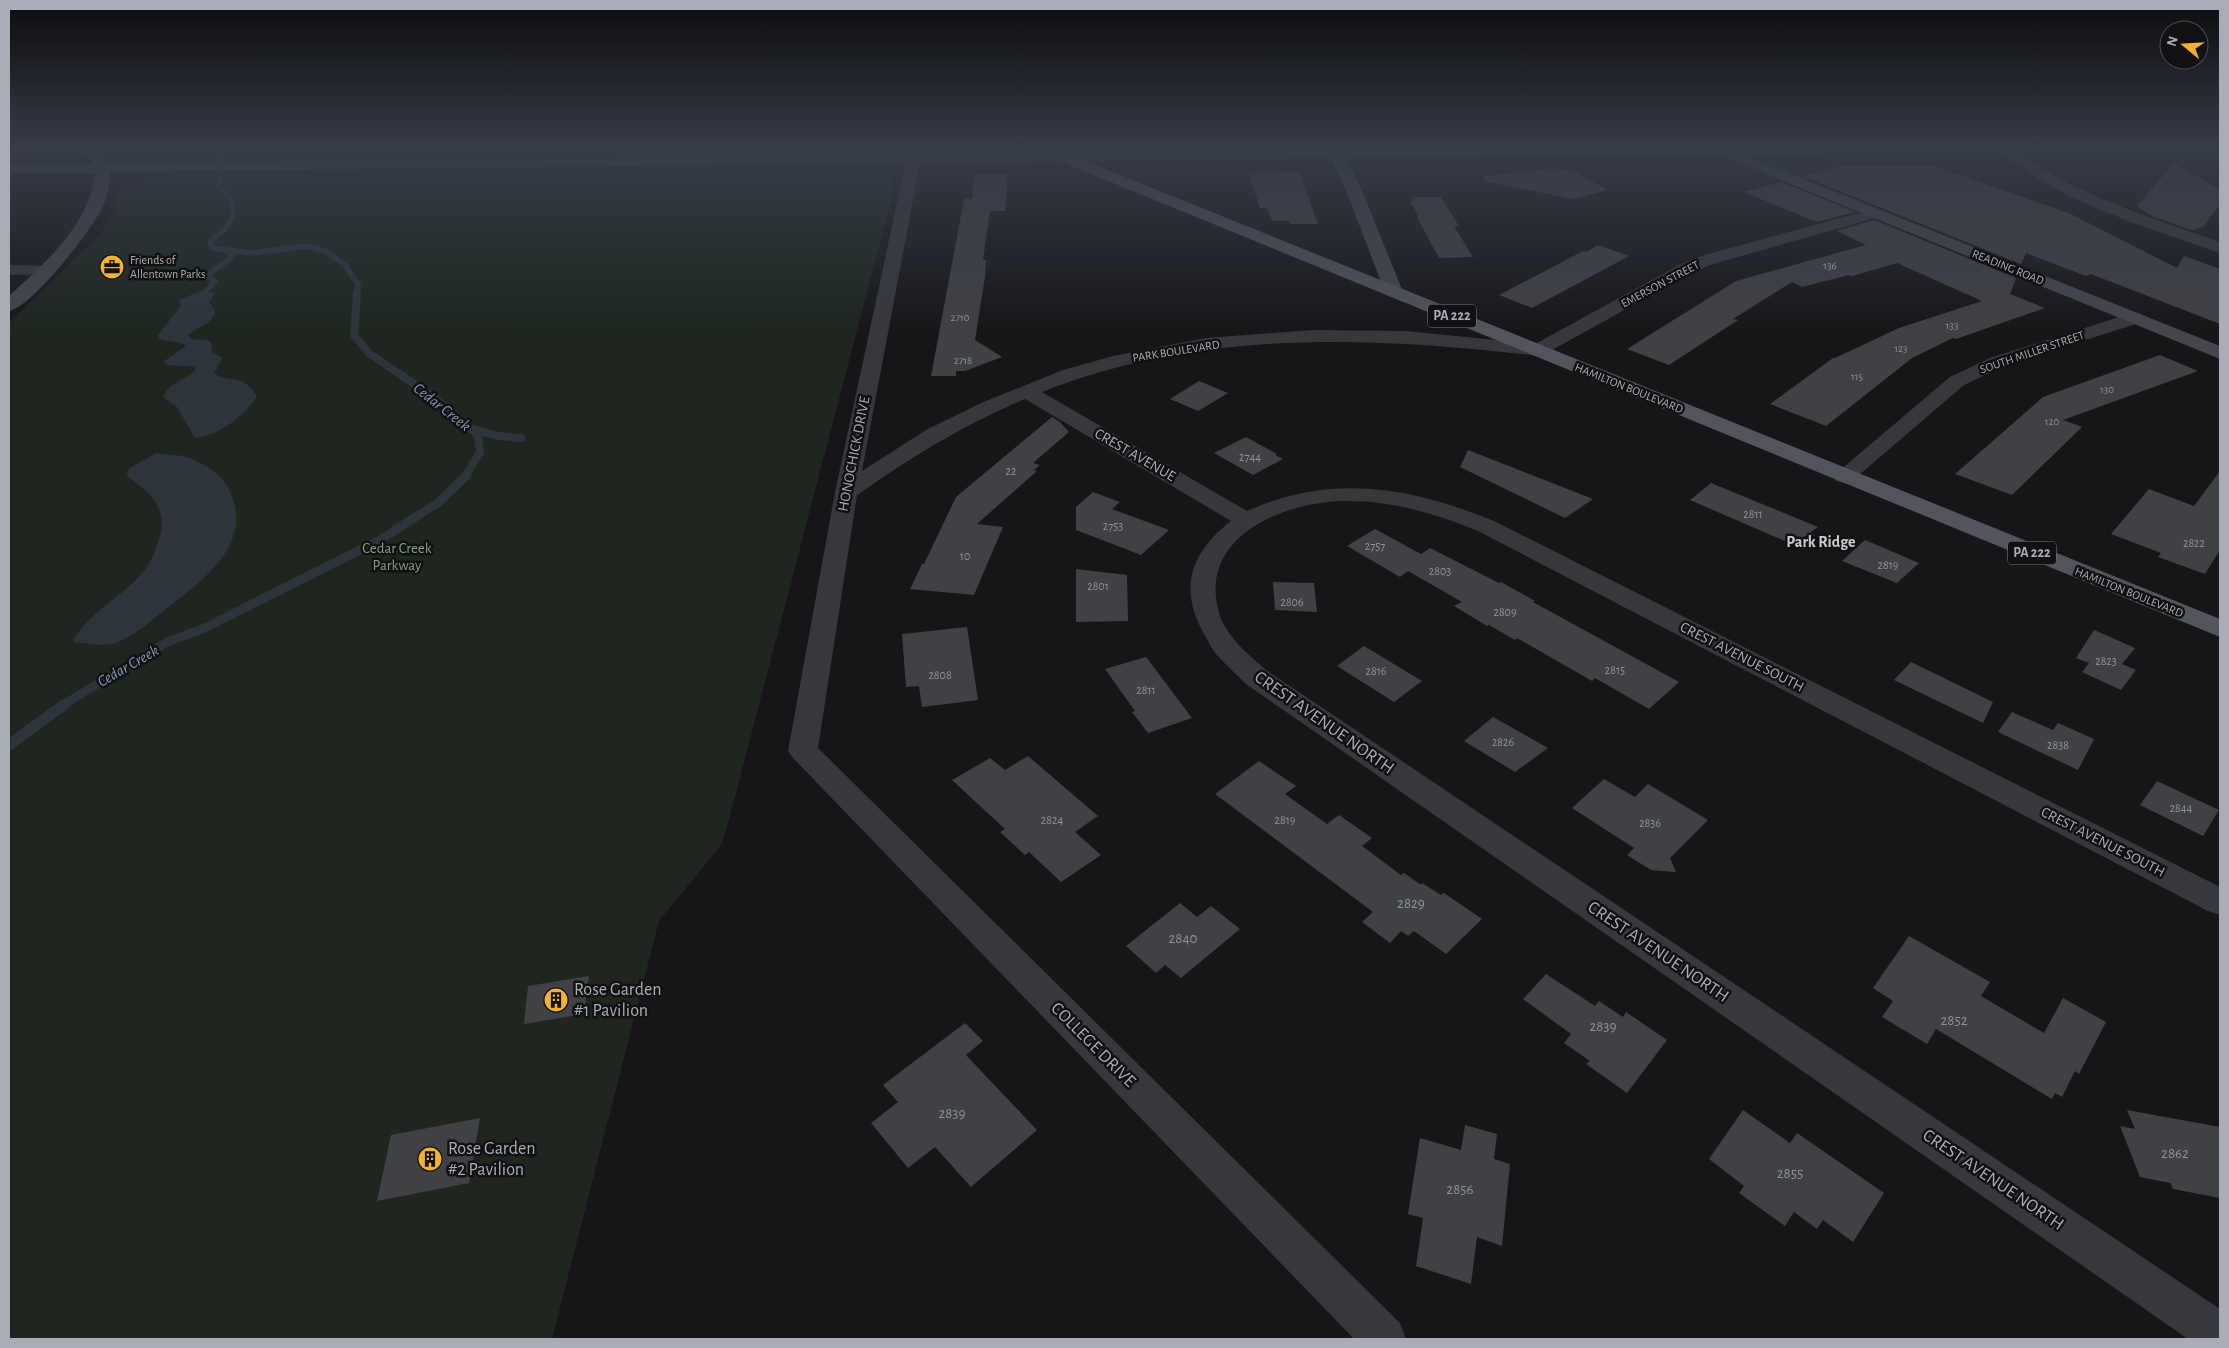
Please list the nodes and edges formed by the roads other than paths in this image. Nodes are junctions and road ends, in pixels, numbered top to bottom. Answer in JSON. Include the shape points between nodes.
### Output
{"nodes":[{"id":1,"x":91,"y":210,"type":"edge"},
{"id":2,"x":902,"y":210,"type":"edge"},
{"id":3,"x":1190,"y":210,"type":"edge"},
{"id":4,"x":1362,"y":210,"type":"edge"},
{"id":5,"x":1868,"y":210,"type":"edge"},
{"id":6,"x":2113,"y":210,"type":"edge"},
{"id":7,"x":1876,"y":213,"type":"junction"},
{"id":8,"x":2220,"y":248,"type":"edge"},
{"id":9,"x":9,"y":270,"type":"edge"},
{"id":10,"x":47,"y":270,"type":"junction"},
{"id":11,"x":1394,"y":292,"type":"junction"},
{"id":12,"x":9,"y":306,"type":"edge"},
{"id":13,"x":2135,"y":318,"type":"junction"},
{"id":14,"x":1538,"y":350,"type":"junction"},
{"id":15,"x":2220,"y":353,"type":"edge"},
{"id":16,"x":1025,"y":390,"type":"junction"},
{"id":17,"x":1844,"y":476,"type":"junction"},
{"id":18,"x":846,"y":492,"type":"junction"},
{"id":19,"x":1246,"y":520,"type":"junction"},
{"id":20,"x":2220,"y":629,"type":"edge"},
{"id":21,"x":803,"y":751,"type":"joint"},
{"id":22,"x":2220,"y":902,"type":"edge"},
{"id":23,"x":2220,"y":1335,"type":"edge"},
{"id":24,"x":1384,"y":1339,"type":"edge"}],
"edges":[{"from":1,"to":10,"type":"street","via":[[79,232]]},
{"from":2,"to":18,"type":"street","name":"HONOCHICK DRIVE"},
{"from":3,"to":11,"type":"main road","name":"HAMILTON BOULEVARD","number":"PA 222"},
{"from":4,"to":11,"type":"street"},
{"from":5,"to":7,"type":"street","name":"READING ROAD"},
{"from":6,"to":8,"type":"street"},
{"from":7,"to":13,"type":"street","name":"READING ROAD"},
{"from":7,"to":14,"type":"street","name":"EMERSON STREET","via":[[1707,260]]},
{"from":9,"to":10,"type":"street"},
{"from":10,"to":12,"type":"street"},
{"from":11,"to":14,"type":"main road","name":"HAMILTON BOULEVARD","number":"PA 222"},
{"from":13,"to":15,"type":"street","name":"READING ROAD"},
{"from":13,"to":17,"type":"street","name":"SOUTH MILLER STREET","via":[[1997,362],[1957,381]]},
{"from":14,"to":16,"type":"street","name":"PARK BOULEVARD","via":[[1406,336],[1260,339],[1206,344],[1120,360]]},
{"from":14,"to":17,"type":"main road","name":"HAMILTON BOULEVARD","number":"PA 222"},
{"from":16,"to":18,"type":"street","name":"PARK BOULEVARD","via":[[934,435]]},
{"from":16,"to":19,"type":"street","name":"CREST AVENUE"},
{"from":17,"to":20,"type":"main road","name":"HAMILTON BOULEVARD","number":"PA 222"},
{"from":18,"to":21,"type":"street","name":"HONOCHICK DRIVE"},
{"from":19,"to":22,"type":"street","name":"CREST AVENUE SOUTH","via":[[1295,501],[1354,494],[1414,501],[1455,512]]},
{"from":19,"to":23,"type":"street","name":"CREST AVENUE NORTH","via":[[1228,533],[1212,552],[1204,570],[1201,593],[1206,618],[1220,643],[1238,663]]},
{"from":21,"to":24,"type":"street","name":"COLLEGE DRIVE"}]}
